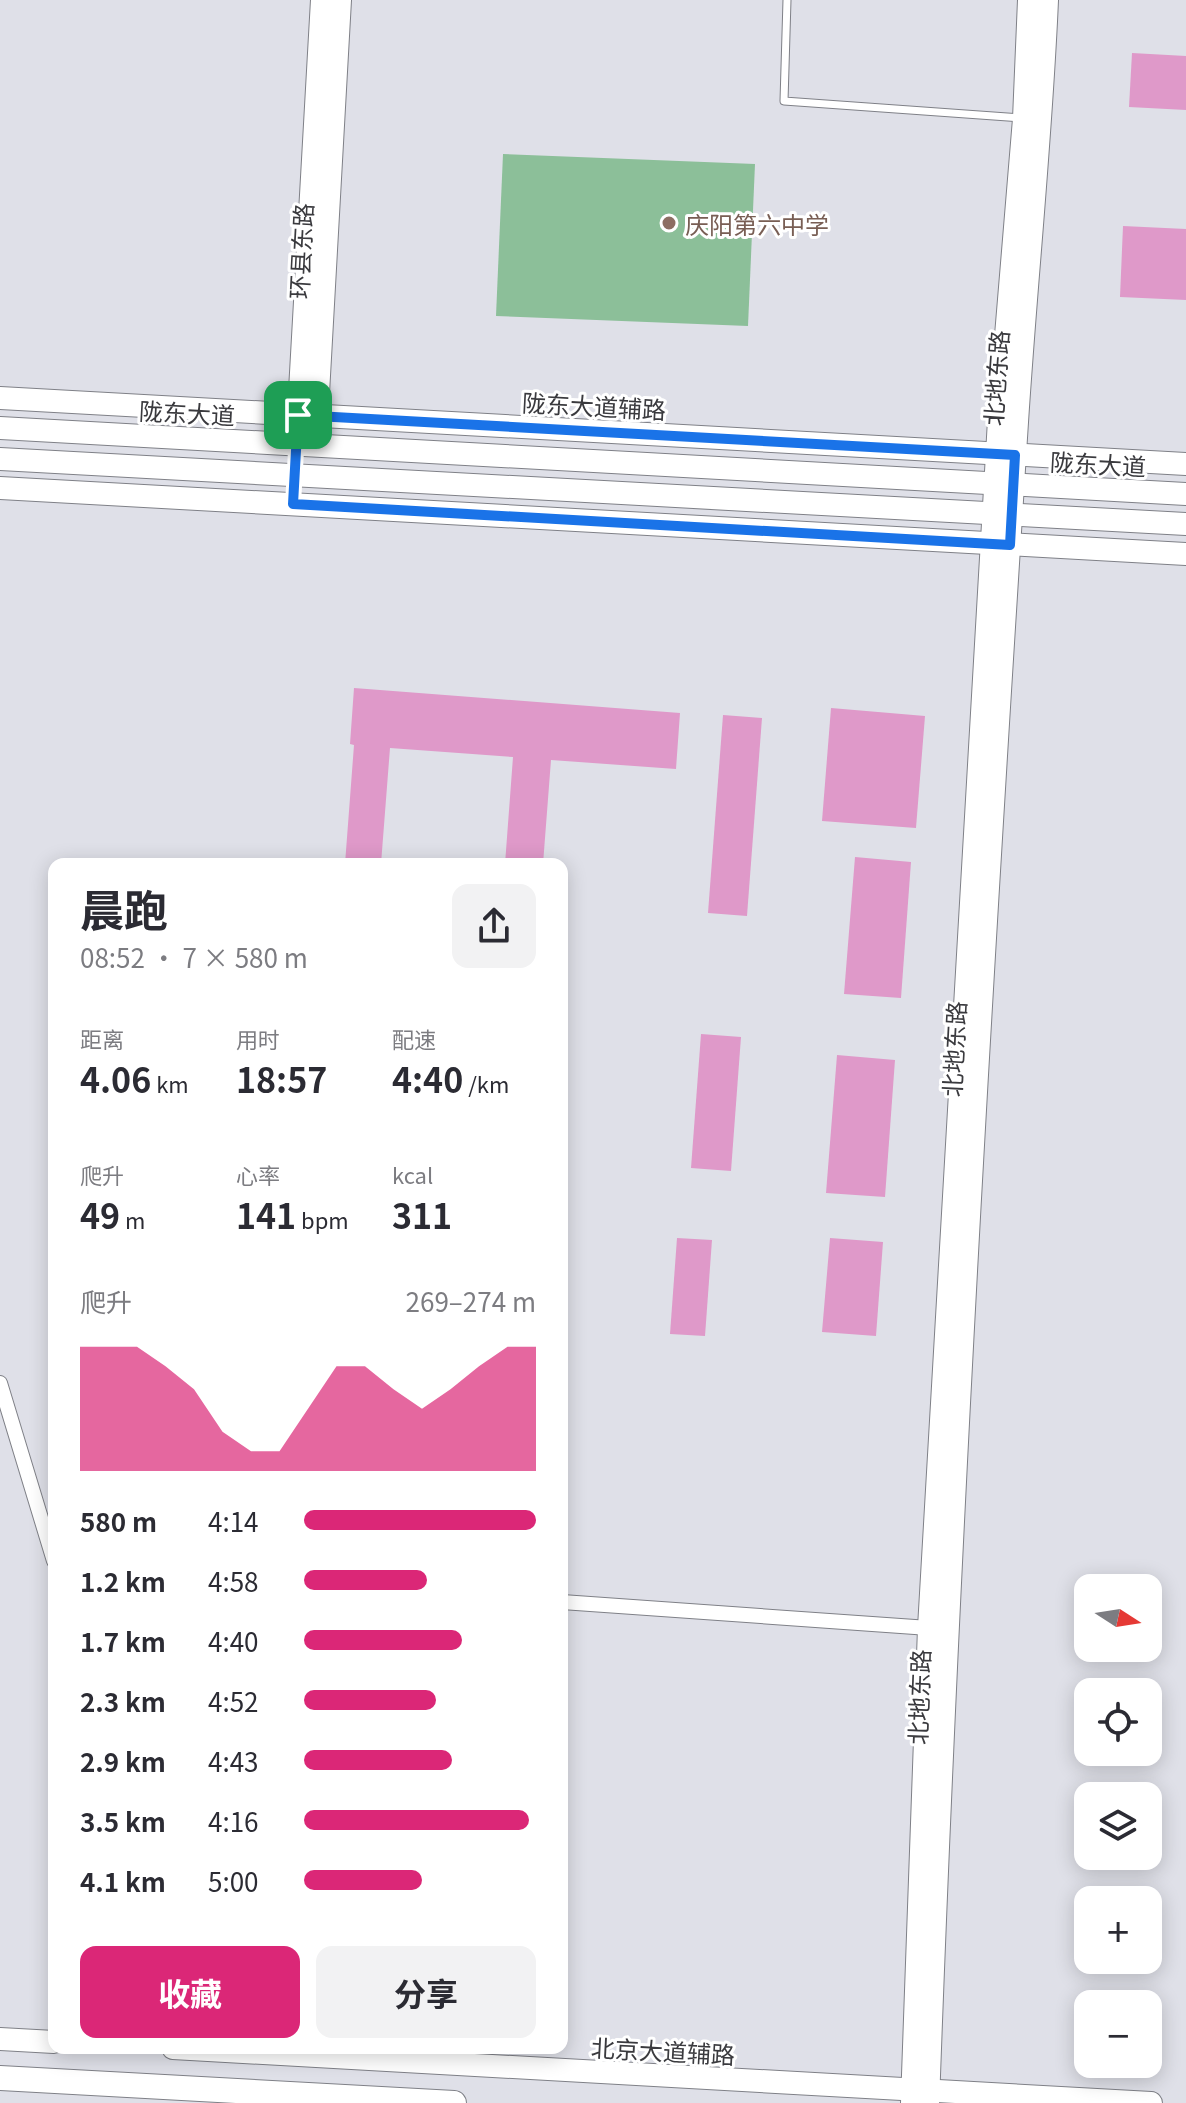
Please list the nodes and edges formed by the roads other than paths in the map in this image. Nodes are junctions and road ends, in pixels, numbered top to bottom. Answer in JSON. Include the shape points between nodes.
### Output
{"nodes":[{"id":1,"x":322,"y":0,"type":"edge"},
{"id":2,"x":340,"y":0,"type":"edge"},
{"id":3,"x":787,"y":0,"type":"edge"},
{"id":4,"x":1029,"y":0,"type":"edge"},
{"id":5,"x":1047,"y":0,"type":"edge"},
{"id":6,"x":1024,"y":119,"type":"junction"},
{"id":7,"x":0,"y":398,"type":"edge"},
{"id":8,"x":308,"y":415,"type":"junction"},
{"id":9,"x":0,"y":428,"type":"edge"},
{"id":10,"x":306,"y":445,"type":"junction"},
{"id":11,"x":1006,"y":454,"type":"junction"},
{"id":12,"x":0,"y":459,"type":"edge"},
{"id":13,"x":1186,"y":464,"type":"edge"},
{"id":14,"x":304,"y":476,"type":"junction"},
{"id":15,"x":1005,"y":483,"type":"junction"},
{"id":16,"x":0,"y":488,"type":"edge"},
{"id":17,"x":1186,"y":494,"type":"edge"},
{"id":18,"x":302,"y":505,"type":"junction"},
{"id":19,"x":1003,"y":514,"type":"junction"},
{"id":20,"x":1186,"y":524,"type":"edge"},
{"id":21,"x":1001,"y":544,"type":"junction"},
{"id":22,"x":1186,"y":554,"type":"edge"},
{"id":23,"x":0,"y":1383,"type":"edge"},
{"id":24,"x":48,"y":1541,"type":"edge"},
{"id":25,"x":568,"y":1602,"type":"edge"},
{"id":26,"x":929,"y":1628,"type":"junction"},
{"id":27,"x":0,"y":2039,"type":"edge"},
{"id":28,"x":48,"y":2042,"type":"edge"},
{"id":29,"x":280,"y":2054,"type":"edge"},
{"id":30,"x":0,"y":2078,"type":"edge"},
{"id":31,"x":921,"y":2097,"type":"edge"},
{"id":32,"x":454,"y":2103,"type":"edge"},
{"id":33,"x":1151,"y":2103,"type":"edge"}],
"edges":[{"from":1,"to":8,"type":"street","name":"环县东路"},
{"from":2,"to":8,"type":"street","name":"环县东路"},
{"from":3,"to":6,"type":"lane","via":[[784,101]]},
{"from":4,"to":6,"type":"street","name":"北地东路"},
{"from":5,"to":11,"type":"street","name":"北地东路","via":[[1041,120]]},
{"from":6,"to":11,"type":"street","name":"北地东路"},
{"from":7,"to":8,"type":"street","name":"陇东大道辅路"},
{"from":8,"to":10,"type":"street","name":"环县东路"},
{"from":8,"to":11,"type":"street","name":"陇东大道辅路"},
{"from":9,"to":10,"type":"street","name":"陇东大道"},
{"from":10,"to":14,"type":"street","name":"环县东路"},
{"from":10,"to":15,"type":"street","name":"陇东大道"},
{"from":11,"to":13,"type":"street","name":"陇东大道辅路"},
{"from":11,"to":15,"type":"street","name":"北地东路"},
{"from":12,"to":14,"type":"street"},
{"from":14,"to":18,"type":"street","name":"环县东路"},
{"from":14,"to":19,"type":"street"},
{"from":15,"to":17,"type":"street","name":"陇东大道"},
{"from":15,"to":19,"type":"street","name":"北地东路"},
{"from":16,"to":18,"type":"street"},
{"from":18,"to":21,"type":"street"},
{"from":19,"to":20,"type":"street"},
{"from":19,"to":21,"type":"street","name":"北地东路"},
{"from":21,"to":22,"type":"street"},
{"from":21,"to":26,"type":"street","name":"北地东路"},
{"from":21,"to":31,"type":"street","name":"北地东路"},
{"from":23,"to":24,"type":"street"},
{"from":25,"to":26,"type":"street"},
{"from":26,"to":31,"type":"street","name":"北地东路"},
{"from":27,"to":28,"type":"street"},
{"from":29,"to":31,"type":"street","name":"北京大道辅路"},
{"from":30,"to":32,"type":"main road"},
{"from":31,"to":33,"type":"street","name":"北京大道辅路"}]}
